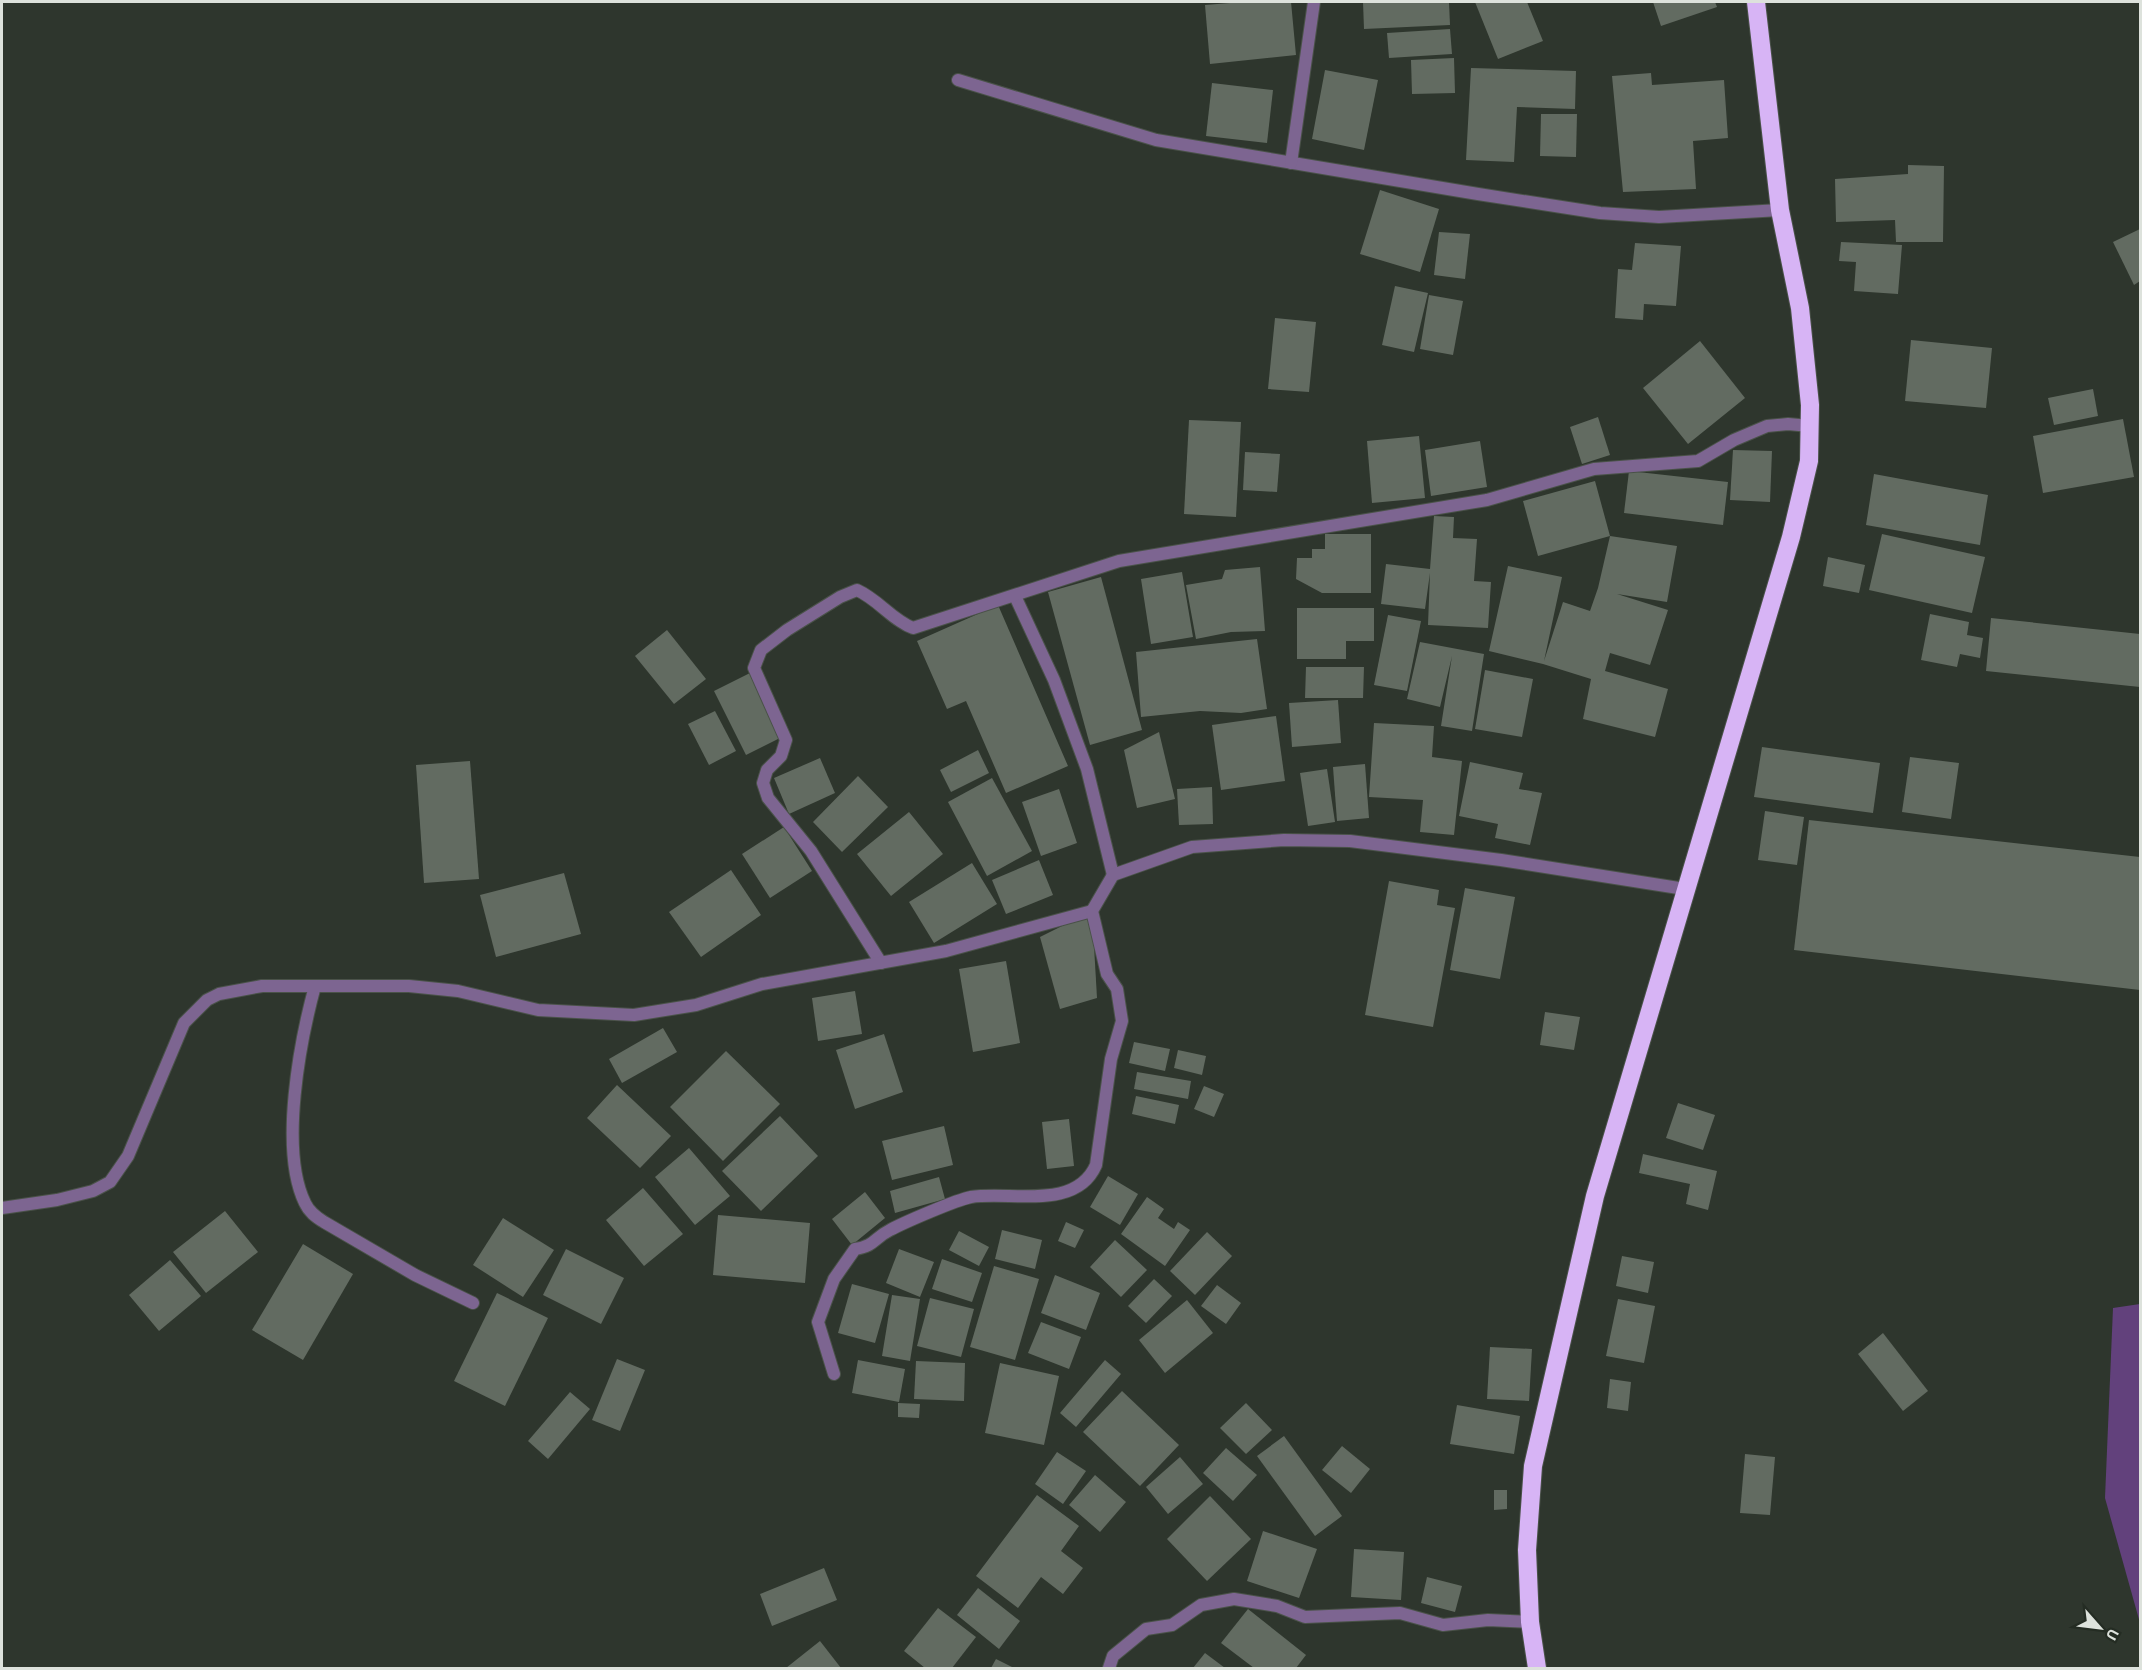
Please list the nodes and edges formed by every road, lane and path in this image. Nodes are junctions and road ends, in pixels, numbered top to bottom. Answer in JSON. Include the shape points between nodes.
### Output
{"nodes":[{"id":1,"x":1314,"y":2,"type":"edge"},
{"id":2,"x":1756,"y":2,"type":"edge"},
{"id":3,"x":958,"y":80,"type":"dead end"},
{"id":4,"x":1291,"y":163,"type":"junction"},
{"id":5,"x":1779,"y":210,"type":"junction"},
{"id":6,"x":1810,"y":426,"type":"junction"},
{"id":7,"x":1015,"y":596,"type":"junction"},
{"id":8,"x":1113,"y":875,"type":"junction"},
{"id":9,"x":1686,"y":889,"type":"junction"},
{"id":10,"x":1092,"y":911,"type":"junction"},
{"id":11,"x":881,"y":963,"type":"junction"},
{"id":12,"x":315,"y":986,"type":"junction"},
{"id":13,"x":2,"y":1208,"type":"edge"},
{"id":14,"x":473,"y":1303,"type":"dead end"},
{"id":15,"x":834,"y":1374,"type":"dead end"},
{"id":16,"x":1530,"y":1622,"type":"junction"},
{"id":17,"x":1109,"y":1668,"type":"edge"},
{"id":18,"x":1537,"y":1668,"type":"edge"}],
"edges":[{"from":1,"to":4,"type":"street"},
{"from":2,"to":5,"type":"highway"},
{"from":3,"to":4,"type":"street","via":[[1156,140]]},
{"from":4,"to":5,"type":"street","via":[[1600,213],[1659,217]]},
{"from":5,"to":6,"type":"highway","via":[[1800,308]]},
{"from":6,"to":7,"type":"street","via":[[1767,426],[1698,461],[1594,469],[1487,500],[1119,561]]},
{"from":6,"to":9,"type":"highway","via":[[1809,461],[1799,508]]},
{"from":7,"to":8,"type":"street","via":[[1054,680],[1087,769]]},
{"from":7,"to":11,"type":"street","via":[[913,628],[900,623],[873,597],[857,590],[778,637],[761,650],[754,668],[786,740],[781,756],[767,770],[763,783],[768,798],[811,851]]},
{"from":8,"to":9,"type":"street","via":[[1192,847],[1284,840],[1350,841]]},
{"from":8,"to":10,"type":"street"},
{"from":9,"to":16,"type":"highway","via":[[1594,1196],[1533,1466],[1527,1550]]},
{"from":10,"to":11,"type":"street","via":[[946,951]]},
{"from":10,"to":15,"type":"street","via":[[1107,975],[1117,989],[1122,1021],[1111,1059],[1092,1174],[1081,1186],[1054,1194],[970,1197],[888,1231],[870,1247],[855,1249],[834,1279],[818,1322]]},
{"from":11,"to":12,"type":"street","via":[[762,984],[696,1005],[634,1015],[538,1010],[433,987]]},
{"from":12,"to":13,"type":"street","via":[[262,986],[207,1000],[184,1023],[128,1156],[110,1182],[93,1191],[57,1200]]},
{"from":12,"to":14,"type":"street","via":[[304,1030],[293,1127],[294,1159],[305,1205],[311,1214],[404,1269]]},
{"from":16,"to":17,"type":"street","via":[[1488,1620],[1443,1625],[1400,1613],[1305,1617],[1254,1600],[1234,1599],[1201,1605],[1172,1625],[1146,1629],[1113,1656]]},
{"from":16,"to":18,"type":"highway"}]}
